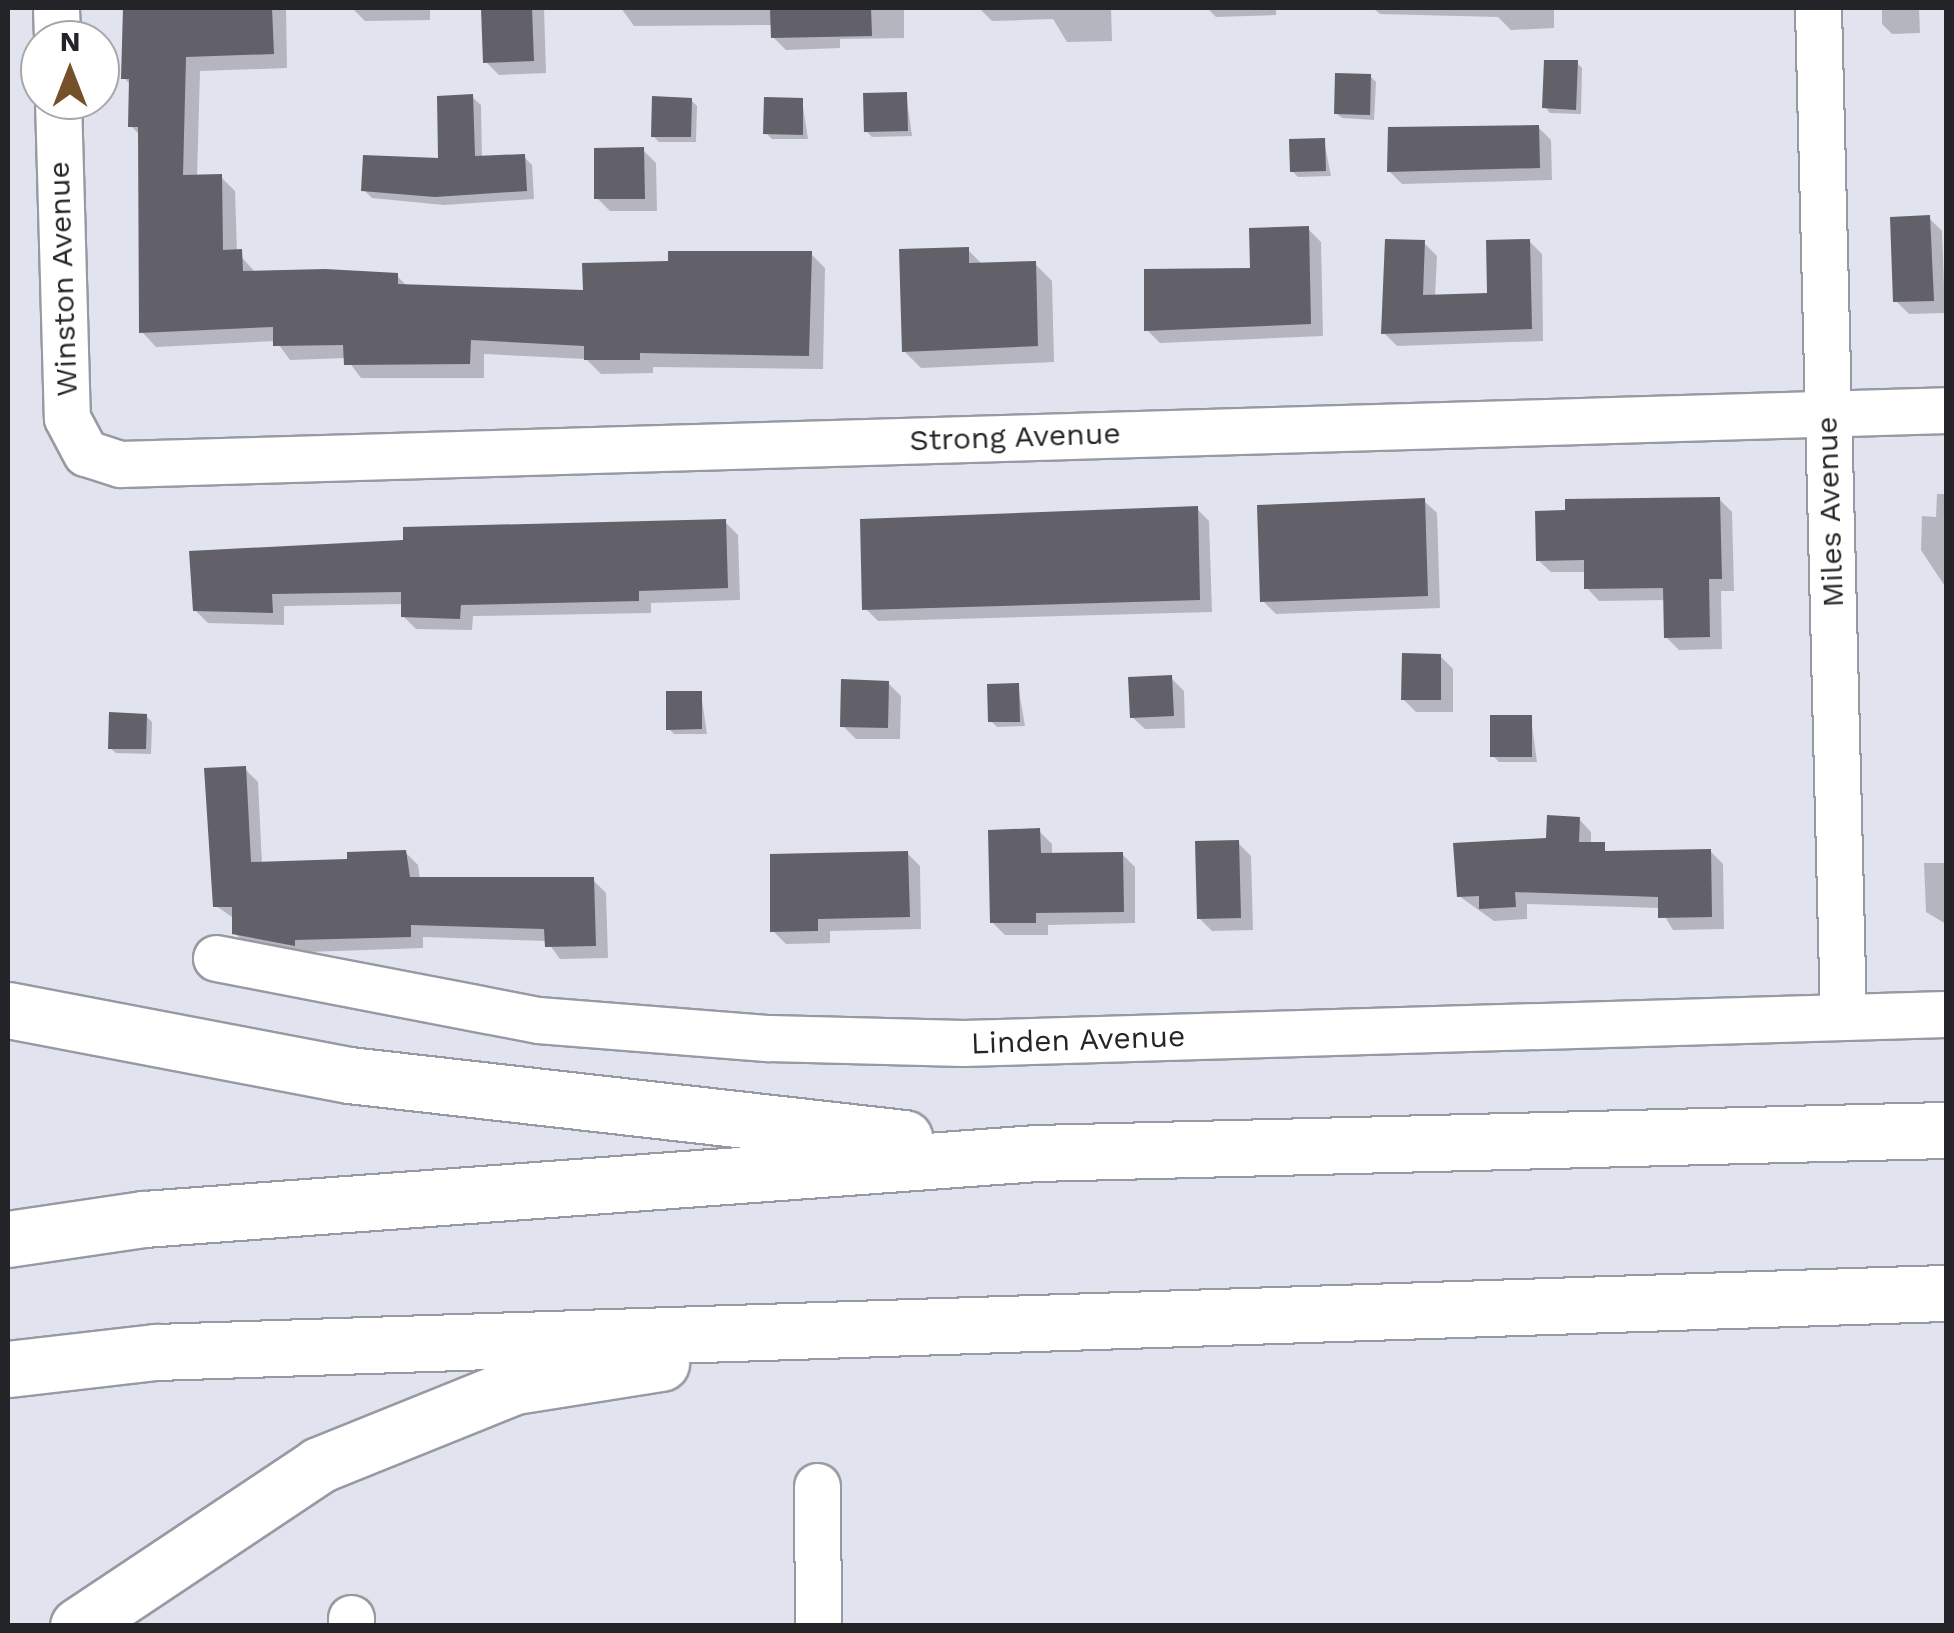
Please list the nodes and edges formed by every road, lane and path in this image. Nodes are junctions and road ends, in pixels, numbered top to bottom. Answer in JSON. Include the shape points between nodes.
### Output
{"nodes":[{"id":1,"x":1818,"y":8,"type":"edge"},
{"id":2,"x":59,"y":120,"type":"edge"},
{"id":3,"x":1946,"y":410,"type":"edge"},
{"id":4,"x":1827,"y":413,"type":"junction"},
{"id":5,"x":86,"y":452,"type":"joint"},
{"id":6,"x":216,"y":958,"type":"dead end"},
{"id":7,"x":8,"y":1010,"type":"edge"},
{"id":8,"x":1946,"y":1014,"type":"edge"},
{"id":9,"x":1843,"y":1017,"type":"junction"},
{"id":10,"x":1946,"y":1130,"type":"edge"},
{"id":11,"x":1036,"y":1153,"type":"junction"},
{"id":12,"x":8,"y":1239,"type":"edge"},
{"id":13,"x":1946,"y":1293,"type":"edge"},
{"id":14,"x":901,"y":1324,"type":"junction"},
{"id":15,"x":8,"y":1369,"type":"edge"},
{"id":16,"x":817,"y":1486,"type":"dead end"},
{"id":17,"x":78,"y":1626,"type":"edge"},
{"id":18,"x":818,"y":1626,"type":"edge"}],
"edges":[{"from":1,"to":4,"type":"street","name":"Miles Avenue"},
{"from":2,"to":5,"type":"street","name":"Winston Avenue","via":[[67,418]]},
{"from":3,"to":4,"type":"street","name":"Strong Avenue"},
{"from":4,"to":5,"type":"street","name":"Strong Avenue","via":[[120,464]]},
{"from":4,"to":9,"type":"street","name":"Miles Avenue"},
{"from":6,"to":9,"type":"street","name":"Linden Avenue","via":[[538,1020],[769,1038],[963,1044]]},
{"from":7,"to":11,"type":"highway","via":[[349,1075]]},
{"from":8,"to":9,"type":"street","name":"Linden Avenue"},
{"from":10,"to":11,"type":"highway"},
{"from":11,"to":12,"type":"highway","via":[[144,1220]]},
{"from":13,"to":14,"type":"highway"},
{"from":14,"to":15,"type":"highway","via":[[156,1352]]},
{"from":14,"to":17,"type":"highway","via":[[515,1386],[319,1466]]},
{"from":16,"to":18,"type":"street"}]}
